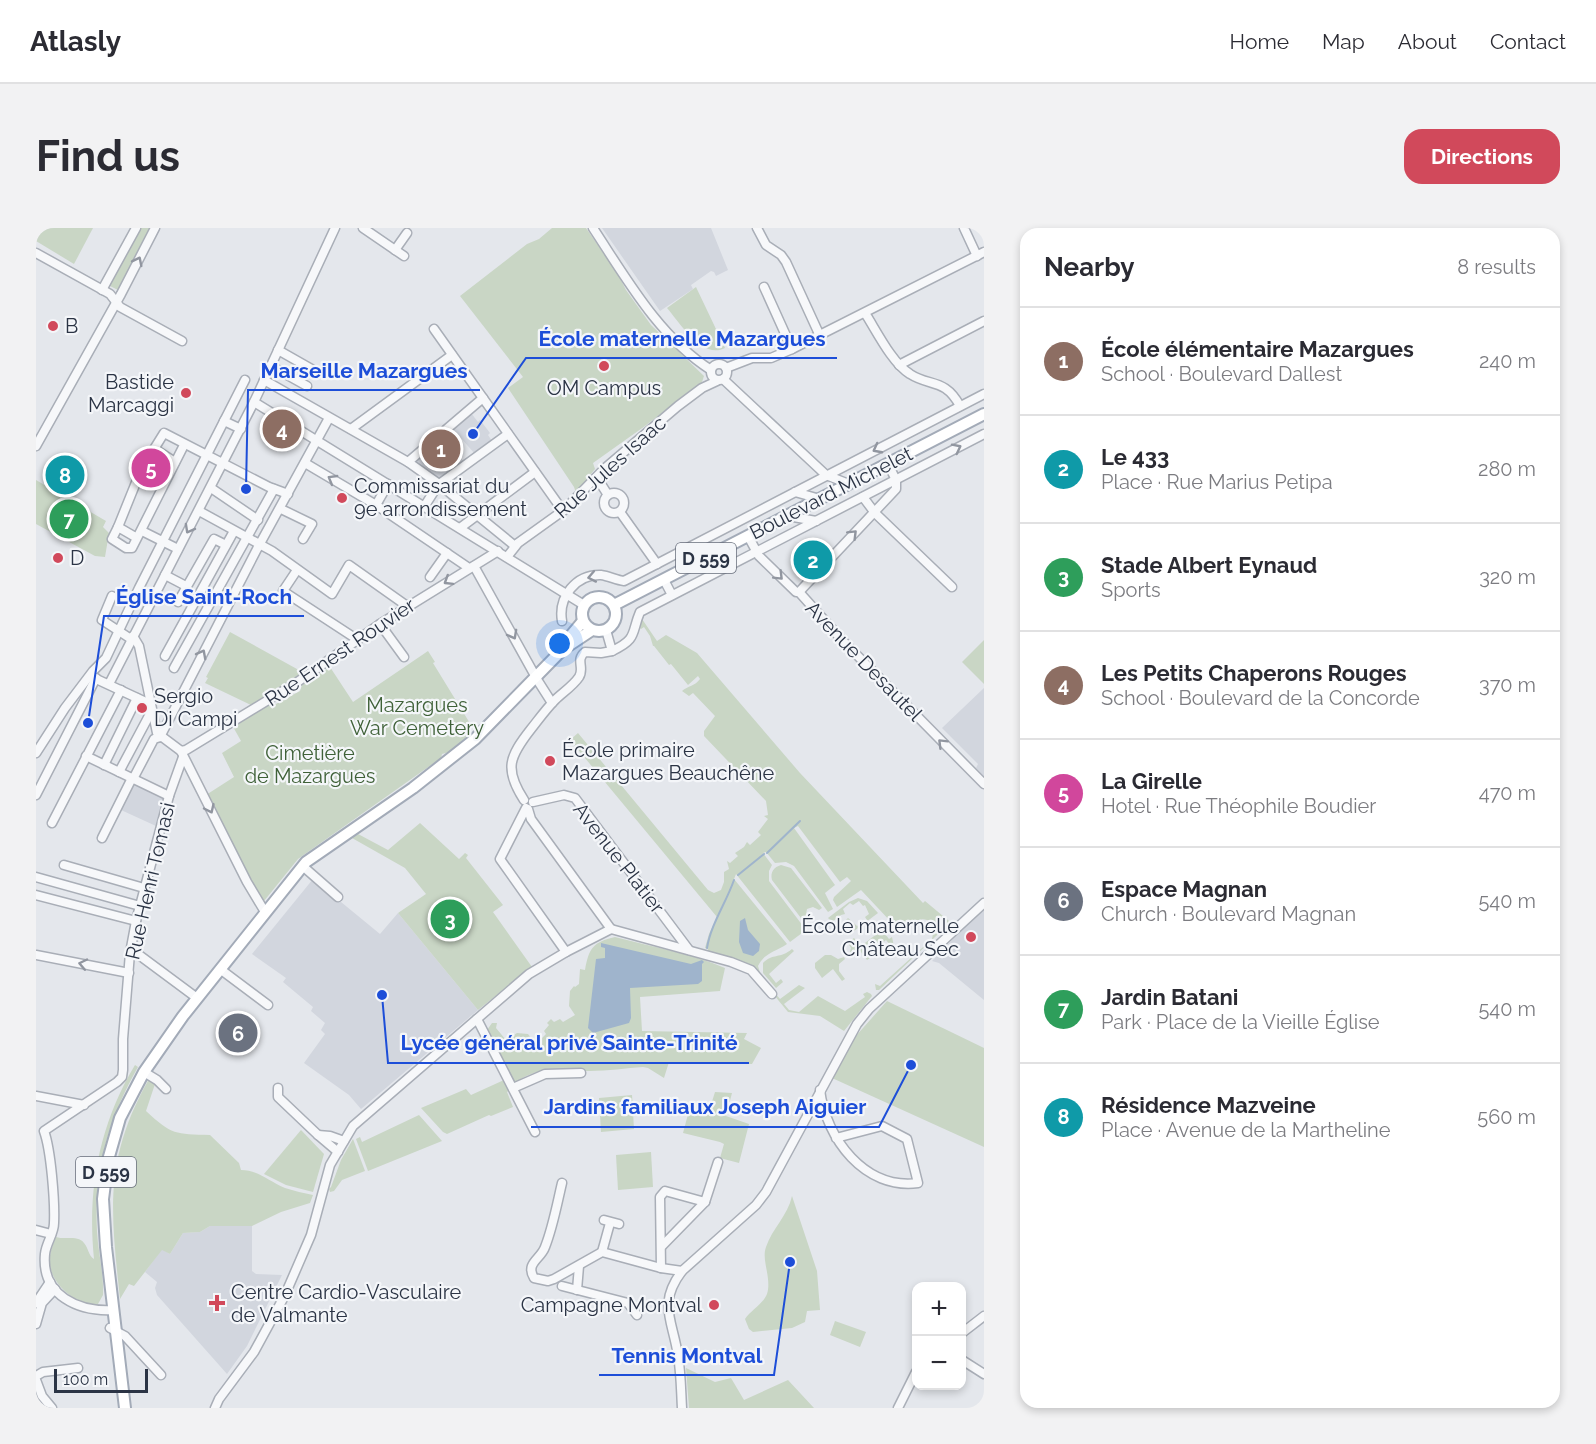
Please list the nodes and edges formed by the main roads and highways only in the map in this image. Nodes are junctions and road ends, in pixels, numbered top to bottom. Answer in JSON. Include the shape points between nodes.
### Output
{"nodes":[{"id":1,"x":984,"y":414,"type":"edge"},
{"id":2,"x":614,"y":605,"type":"junction"},
{"id":3,"x":583,"y":621,"type":"junction"},
{"id":4,"x":592,"y":630,"type":"junction"},
{"id":5,"x":562,"y":650,"type":"junction"},
{"id":6,"x":125,"y":1408,"type":"edge"}],
"edges":[{"from":1,"to":2,"type":"main road","name":"Boulevard Michelet","number":"D 559"},
{"from":2,"to":3,"type":"main road","via":[[608,599],[590,599],[581,612]]},
{"from":2,"to":4,"type":"main road","via":[[614,622],[606,630]]},
{"from":3,"to":4,"type":"main road"},
{"from":3,"to":5,"type":"main road","number":"D 559"},
{"from":4,"to":5,"type":"main road","number":"D 559"},
{"from":5,"to":6,"type":"main road","number":"D 559","via":[[467,745],[413,788],[306,862],[303,871],[197,998],[144,1072],[120,1118],[108,1160],[103,1212]]}]}
